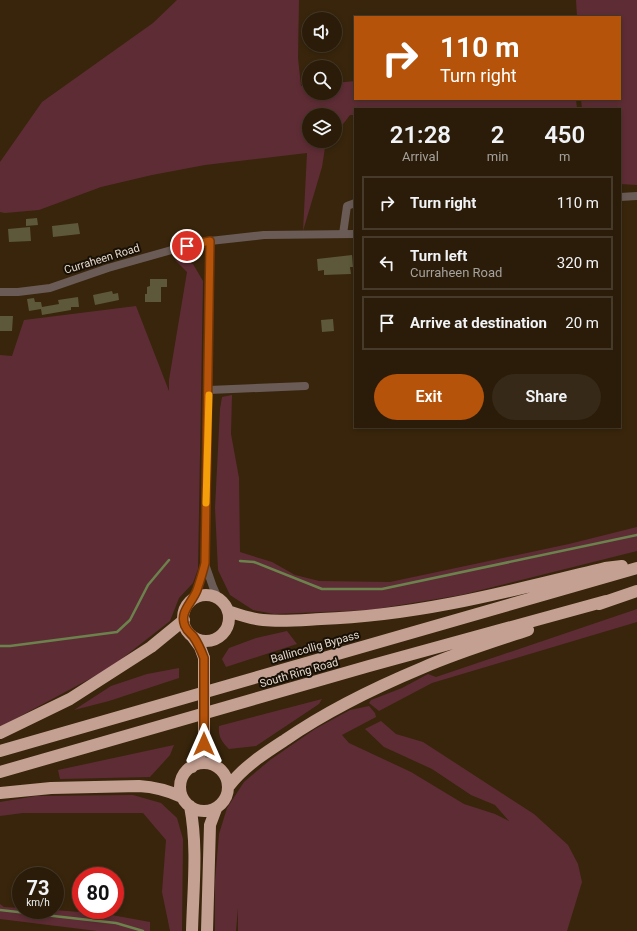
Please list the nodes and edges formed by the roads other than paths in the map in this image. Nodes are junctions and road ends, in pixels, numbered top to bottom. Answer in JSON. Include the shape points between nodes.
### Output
{"nodes":[{"id":1,"x":637,"y":196,"type":"edge"},
{"id":2,"x":621,"y":198,"type":"edge"},
{"id":3,"x":354,"y":203,"type":"edge"},
{"id":4,"x":343,"y":234,"type":"junction"},
{"id":5,"x":354,"y":234,"type":"edge"},
{"id":6,"x":210,"y":241,"type":"junction"},
{"id":7,"x":0,"y":292,"type":"edge"},
{"id":8,"x":305,"y":386,"type":"dead end"},
{"id":9,"x":209,"y":390,"type":"junction"},
{"id":10,"x":205,"y":563,"type":"junction"},
{"id":11,"x":637,"y":563,"type":"edge"},
{"id":12,"x":637,"y":568,"type":"edge"},
{"id":13,"x":637,"y":591,"type":"edge"},
{"id":14,"x":218,"y":598,"type":"junction"},
{"id":15,"x":192,"y":600,"type":"junction"},
{"id":16,"x":606,"y":601,"type":"junction"},
{"id":17,"x":228,"y":611,"type":"junction"},
{"id":18,"x":184,"y":620,"type":"junction"},
{"id":19,"x":192,"y":636,"type":"junction"},
{"id":20,"x":214,"y":639,"type":"junction"},
{"id":21,"x":204,"y":658,"type":"junction"},
{"id":22,"x":0,"y":733,"type":"edge"},
{"id":23,"x":204,"y":744,"type":"junction"},
{"id":24,"x":0,"y":751,"type":"edge"},
{"id":25,"x":211,"y":764,"type":"junction"},
{"id":26,"x":192,"y":767,"type":"junction"},
{"id":27,"x":0,"y":772,"type":"edge"},
{"id":28,"x":229,"y":786,"type":"junction"},
{"id":29,"x":0,"y":793,"type":"edge"},
{"id":30,"x":186,"y":802,"type":"junction"},
{"id":31,"x":216,"y":809,"type":"junction"},
{"id":32,"x":192,"y":931,"type":"edge"},
{"id":33,"x":208,"y":931,"type":"edge"}],
"edges":[{"from":1,"to":2,"type":"street"},
{"from":3,"to":4,"type":"street","via":[[347,206]]},
{"from":4,"to":5,"type":"street","name":"Curraheen Road"},
{"from":4,"to":6,"type":"street","name":"Curraheen Road","via":[[264,235]]},
{"from":6,"to":7,"type":"street","name":"Curraheen Road","via":[[116,266],[50,288]]},
{"from":6,"to":9,"type":"street"},
{"from":8,"to":9,"type":"street"},
{"from":9,"to":10,"type":"street"},
{"from":10,"to":14,"type":"street"},
{"from":10,"to":15,"type":"street"},
{"from":11,"to":17,"type":"highway","via":[[605,568],[454,604],[386,615],[271,620],[256,619]]},
{"from":12,"to":24,"type":"highway","name":"Ballincollig Bypass"},
{"from":13,"to":16,"type":"highway"},
{"from":14,"to":15,"type":"highway","via":[[205,595]]},
{"from":14,"to":17,"type":"highway"},
{"from":15,"to":18,"type":"highway","via":[[184,612]]},
{"from":16,"to":27,"type":"highway","name":"South Ring Road"},
{"from":16,"to":28,"type":"highway","via":[[422,667],[357,698],[271,749],[238,775]]},
{"from":17,"to":20,"type":"highway","via":[[229,618],[225,631]]},
{"from":18,"to":19,"type":"highway"},
{"from":18,"to":22,"type":"highway","via":[[151,647],[70,699]]},
{"from":19,"to":20,"type":"highway","via":[[199,640]]},
{"from":19,"to":21,"type":"highway"},
{"from":20,"to":21,"type":"highway"},
{"from":21,"to":23,"type":"highway","bridge":true},
{"from":23,"to":25,"type":"highway"},
{"from":23,"to":26,"type":"highway"},
{"from":25,"to":26,"type":"highway","via":[[198,764]]},
{"from":25,"to":28,"type":"highway","via":[[224,773]]},
{"from":26,"to":30,"type":"highway","via":[[180,784]]},
{"from":28,"to":31,"type":"highway","via":[[225,799]]},
{"from":29,"to":30,"type":"highway","via":[[51,788],[139,786],[168,790]]},
{"from":30,"to":31,"type":"highway","via":[[196,810]]},
{"from":30,"to":32,"type":"highway","via":[[193,825],[194,843]]},
{"from":31,"to":33,"type":"highway","via":[[210,825]]}]}
